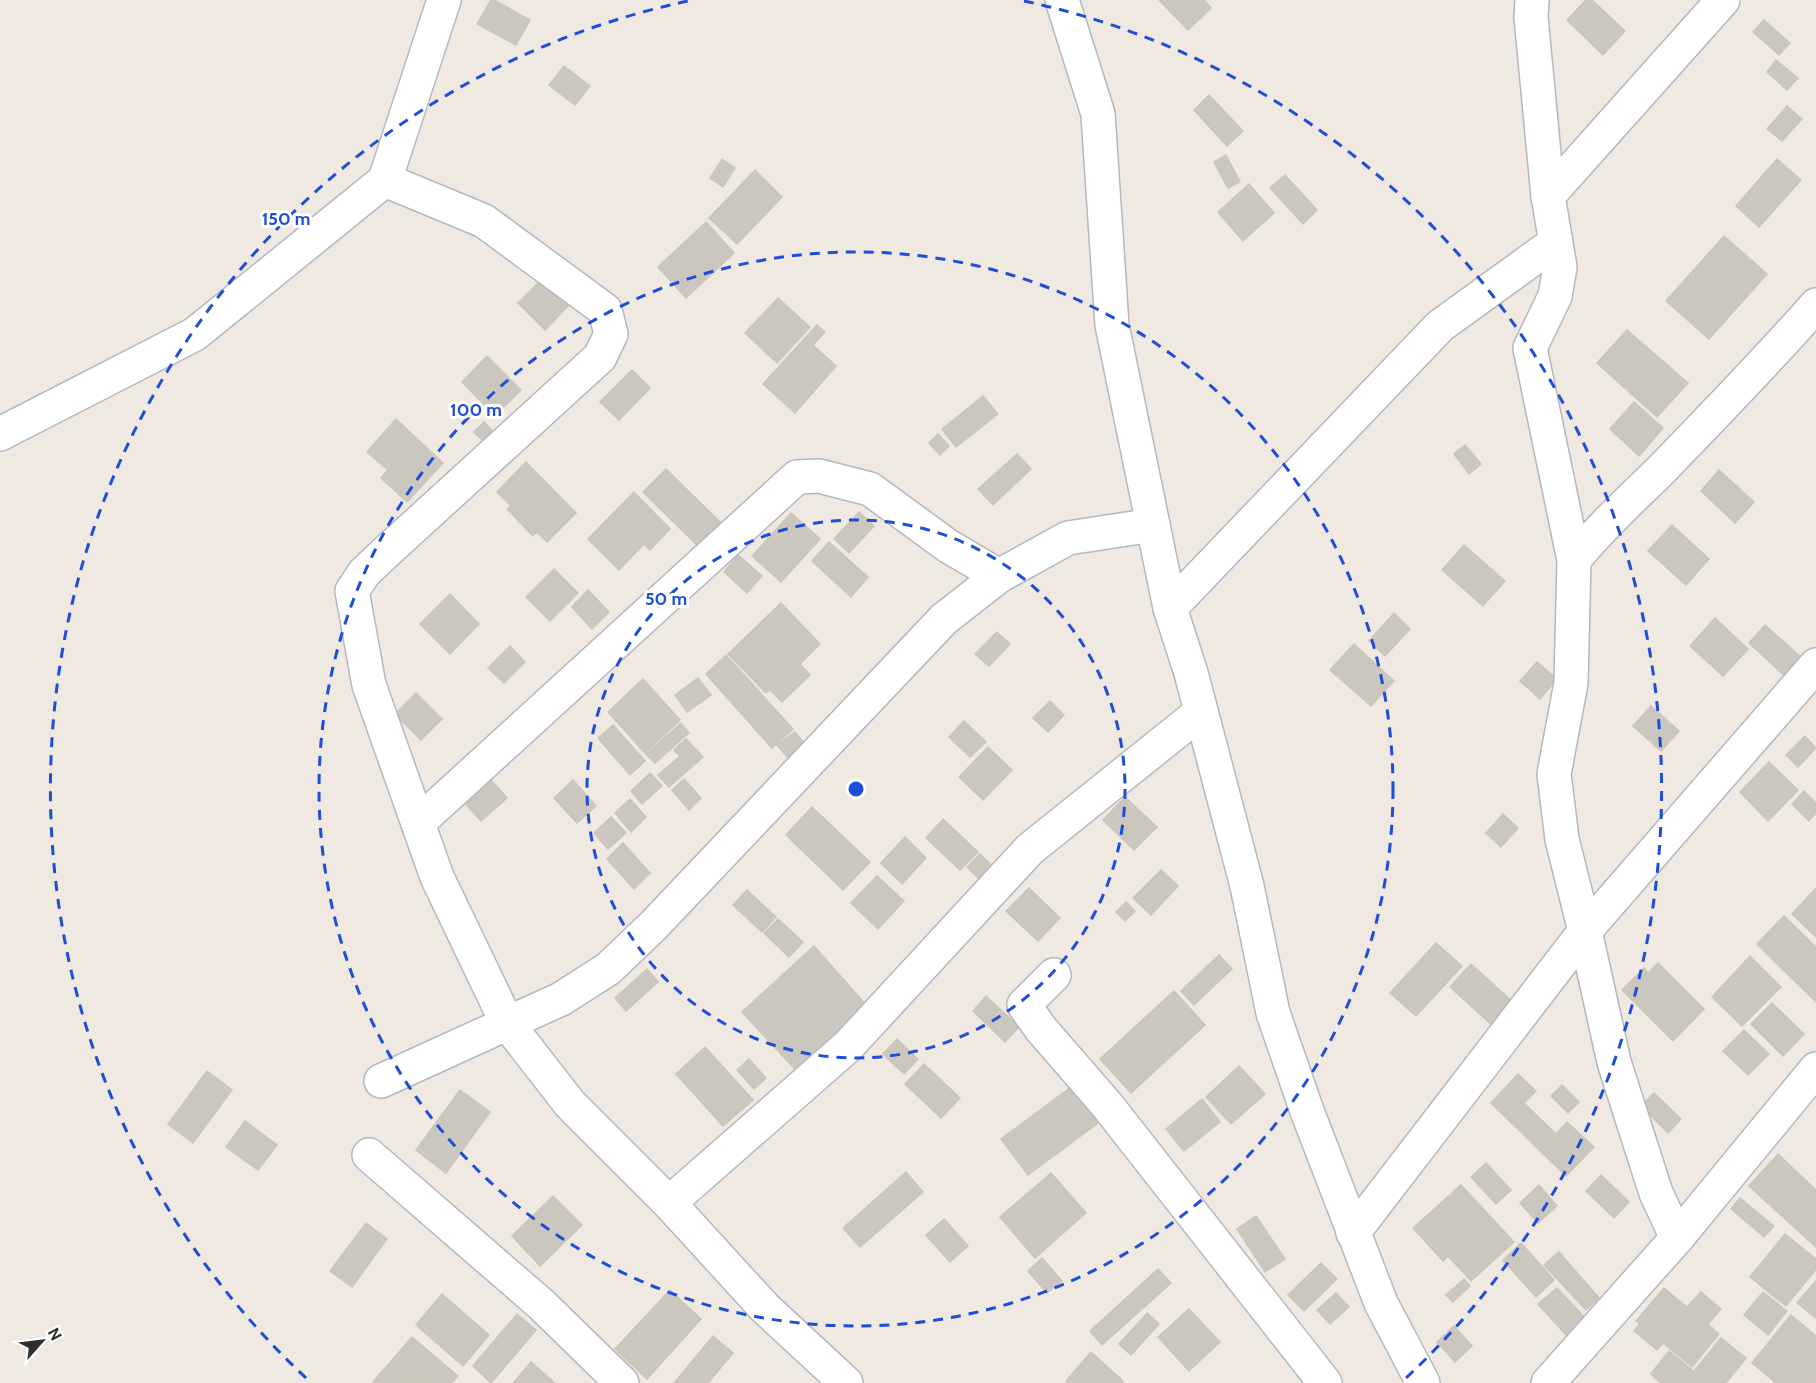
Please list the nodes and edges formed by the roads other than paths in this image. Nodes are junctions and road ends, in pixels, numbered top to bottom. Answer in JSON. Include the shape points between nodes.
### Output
{"nodes":[{"id":1,"x":444,"y":0,"type":"edge"},
{"id":2,"x":1062,"y":0,"type":"edge"},
{"id":3,"x":1532,"y":0,"type":"edge"},
{"id":4,"x":1723,"y":0,"type":"edge"},
{"id":5,"x":385,"y":180,"type":"junction"},
{"id":6,"x":1548,"y":195,"type":"junction"},
{"id":7,"x":1556,"y":242,"type":"junction"},
{"id":8,"x":1816,"y":305,"type":"edge"},
{"id":9,"x":0,"y":434,"type":"edge"},
{"id":10,"x":1153,"y":525,"type":"junction"},
{"id":11,"x":1574,"y":560,"type":"junction"},
{"id":12,"x":999,"y":576,"type":"junction"},
{"id":13,"x":1170,"y":608,"type":"junction"},
{"id":14,"x":1816,"y":664,"type":"edge"},
{"id":15,"x":1201,"y":712,"type":"junction"},
{"id":16,"x":418,"y":823,"type":"junction"},
{"id":17,"x":1585,"y":931,"type":"junction"},
{"id":18,"x":1054,"y":975,"type":"dead end"},
{"id":19,"x":507,"y":1023,"type":"junction"},
{"id":20,"x":1816,"y":1069,"type":"edge"},
{"id":21,"x":381,"y":1081,"type":"dead end"},
{"id":22,"x":369,"y":1155,"type":"dead end"},
{"id":23,"x":669,"y":1203,"type":"junction"},
{"id":24,"x":1353,"y":1233,"type":"junction"},
{"id":25,"x":1677,"y":1238,"type":"junction"},
{"id":26,"x":622,"y":1383,"type":"edge"},
{"id":27,"x":846,"y":1383,"type":"edge"},
{"id":28,"x":1325,"y":1383,"type":"edge"},
{"id":29,"x":1424,"y":1383,"type":"edge"},
{"id":30,"x":1548,"y":1383,"type":"edge"}],
"edges":[{"from":1,"to":5,"type":"street"},
{"from":2,"to":10,"type":"street","via":[[1098,114],[1112,325]]},
{"from":3,"to":6,"type":"street"},
{"from":4,"to":6,"type":"street"},
{"from":5,"to":9,"type":"street","via":[[195,334]]},
{"from":5,"to":16,"type":"street","via":[[484,221],[605,310],[610,334],[600,357],[371,566],[352,591],[369,685]]},
{"from":6,"to":7,"type":"street"},
{"from":7,"to":11,"type":"street","via":[[1560,267],[1555,296],[1530,348]]},
{"from":7,"to":13,"type":"street","via":[[1440,326]]},
{"from":8,"to":11,"type":"street"},
{"from":10,"to":12,"type":"street","via":[[1068,538]]},
{"from":10,"to":13,"type":"street"},
{"from":11,"to":17,"type":"street","via":[[1570,683],[1554,774],[1562,839]]},
{"from":12,"to":16,"type":"street","via":[[948,546],[870,489],[819,476],[797,477]]},
{"from":12,"to":19,"type":"street","via":[[944,619],[608,969],[561,999]]},
{"from":13,"to":15,"type":"street"},
{"from":14,"to":17,"type":"street"},
{"from":15,"to":23,"type":"street","via":[[1030,849],[848,1046]]},
{"from":15,"to":24,"type":"street","via":[[1247,886],[1273,1013]]},
{"from":16,"to":19,"type":"street","via":[[437,877]]},
{"from":17,"to":24,"type":"street"},
{"from":17,"to":25,"type":"street","via":[[1614,1062],[1656,1193]]},
{"from":18,"to":28,"type":"street","via":[[1024,1005]]},
{"from":19,"to":21,"type":"street"},
{"from":19,"to":23,"type":"street","via":[[570,1104]]},
{"from":20,"to":25,"type":"street"},
{"from":22,"to":26,"type":"street","via":[[542,1305]]},
{"from":23,"to":27,"type":"street","via":[[764,1307]]},
{"from":24,"to":29,"type":"street","via":[[1381,1303]]},
{"from":25,"to":30,"type":"street"}]}
